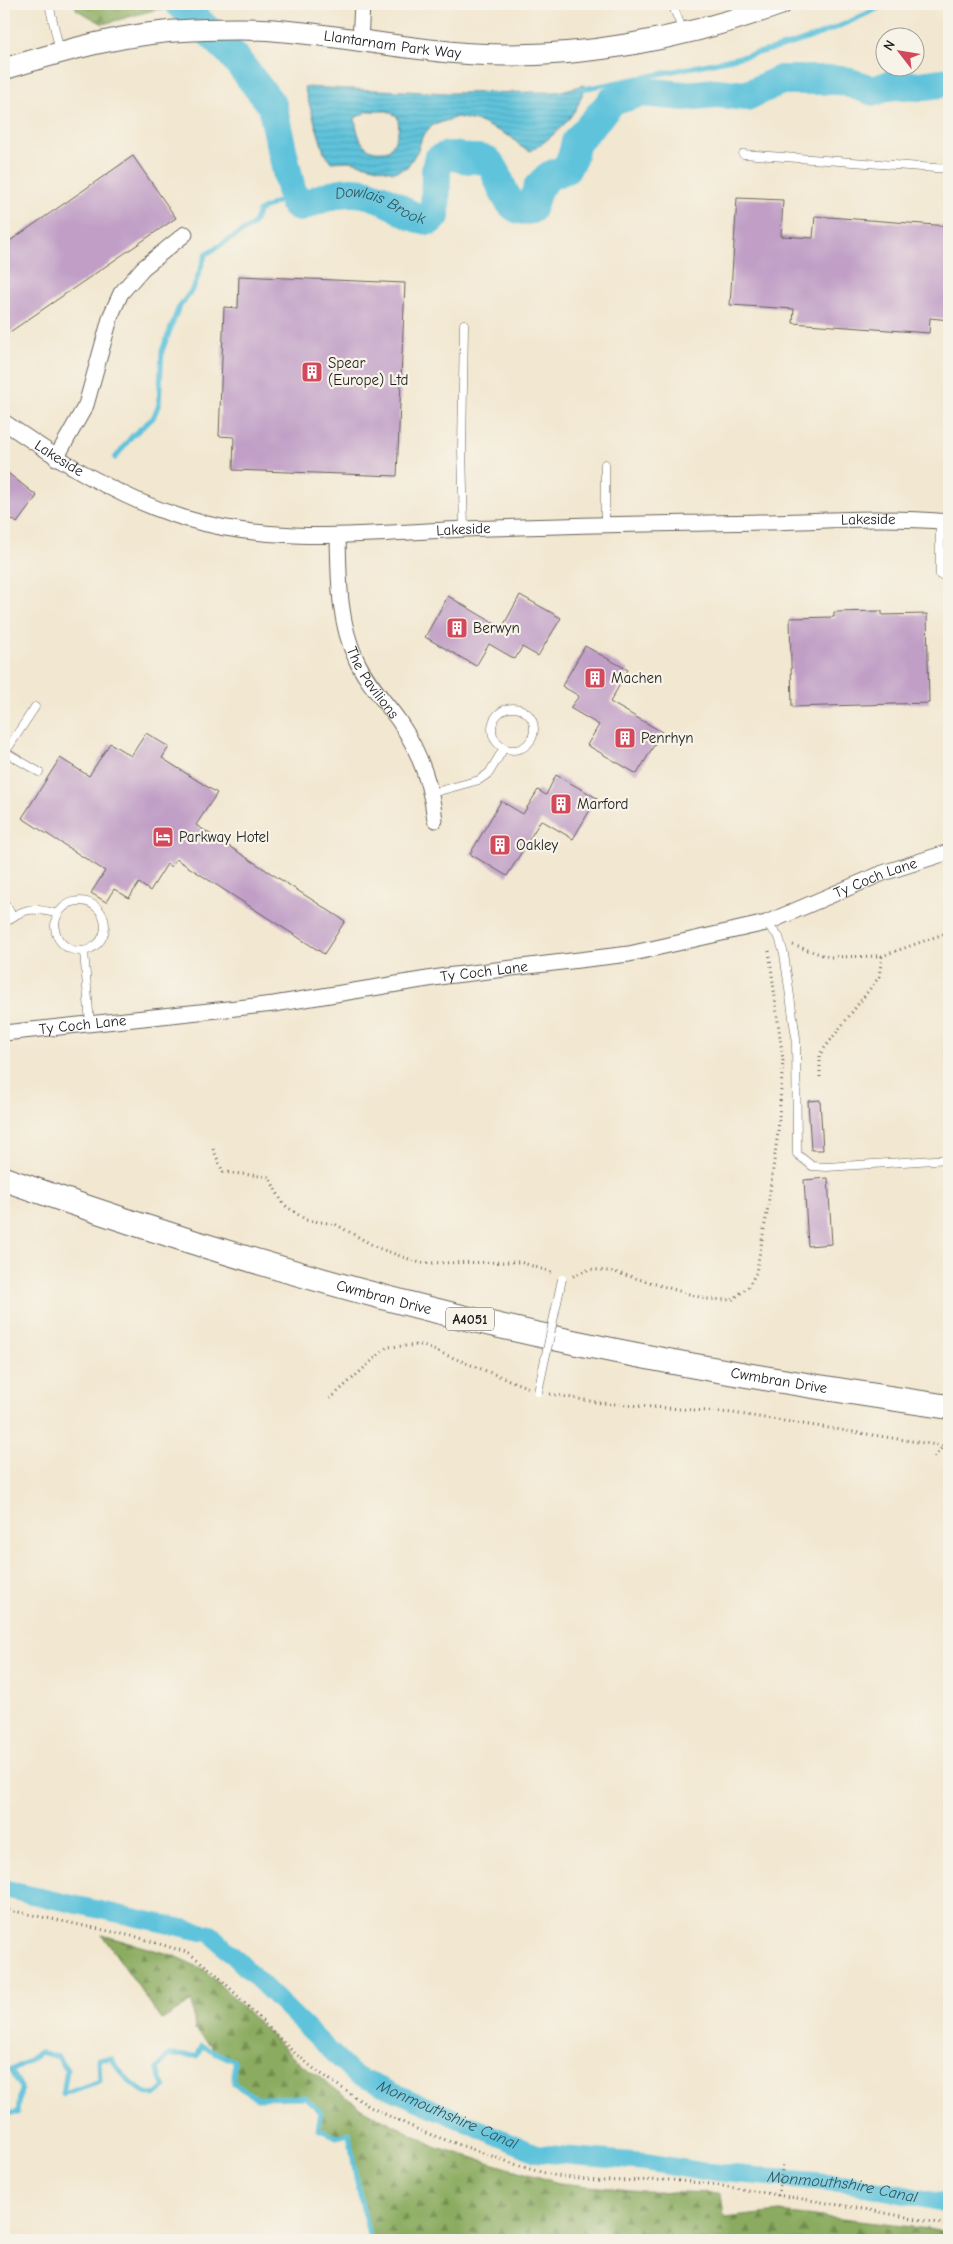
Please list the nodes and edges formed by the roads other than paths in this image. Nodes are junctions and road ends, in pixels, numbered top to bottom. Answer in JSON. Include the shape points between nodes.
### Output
{"nodes":[{"id":1,"x":49,"y":4,"type":"edge"},
{"id":2,"x":362,"y":4,"type":"edge"},
{"id":3,"x":672,"y":4,"type":"edge"},
{"id":4,"x":781,"y":4,"type":"edge"},
{"id":5,"x":683,"y":33,"type":"junction"},
{"id":6,"x":360,"y":41,"type":"junction"},
{"id":7,"x":60,"y":52,"type":"junction"},
{"id":8,"x":4,"y":69,"type":"edge"},
{"id":9,"x":743,"y":154,"type":"dead end"},
{"id":10,"x":949,"y":169,"type":"edge"},
{"id":11,"x":185,"y":234,"type":"dead end"},
{"id":12,"x":464,"y":324,"type":"dead end"},
{"id":13,"x":4,"y":422,"type":"edge"},
{"id":14,"x":56,"y":458,"type":"junction"},
{"id":15,"x":605,"y":464,"type":"dead end"},
{"id":16,"x":944,"y":522,"type":"edge"},
{"id":17,"x":605,"y":525,"type":"junction"},
{"id":18,"x":464,"y":529,"type":"junction"},
{"id":19,"x":338,"y":536,"type":"junction"},
{"id":20,"x":940,"y":575,"type":"dead end"},
{"id":21,"x":35,"y":707,"type":"dead end"},
{"id":22,"x":504,"y":748,"type":"junction"},
{"id":23,"x":4,"y":753,"type":"edge"},
{"id":24,"x":38,"y":772,"type":"dead end"},
{"id":25,"x":432,"y":793,"type":"junction"},
{"id":26,"x":435,"y":820,"type":"dead end"},
{"id":27,"x":949,"y":852,"type":"edge"},
{"id":28,"x":4,"y":902,"type":"edge"},
{"id":29,"x":58,"y":914,"type":"junction"},
{"id":30,"x":12,"y":915,"type":"junction"},
{"id":31,"x":766,"y":923,"type":"junction"},
{"id":32,"x":4,"y":924,"type":"edge"},
{"id":33,"x":84,"y":951,"type":"junction"},
{"id":34,"x":90,"y":1024,"type":"junction"},
{"id":35,"x":4,"y":1033,"type":"edge"},
{"id":36,"x":949,"y":1159,"type":"edge"},
{"id":37,"x":4,"y":1179,"type":"edge"},
{"id":38,"x":562,"y":1279,"type":"road end"},
{"id":39,"x":538,"y":1392,"type":"road end"},
{"id":40,"x":949,"y":1407,"type":"edge"}],
"edges":[{"from":1,"to":7,"type":"lane"},
{"from":2,"to":6,"type":"street"},
{"from":3,"to":5,"type":"lane"},
{"from":4,"to":5,"type":"street","name":"Llantarnam Park Way"},
{"from":5,"to":6,"type":"street","name":"Llantarnam Park Way","via":[[586,50],[533,54],[475,54]]},
{"from":6,"to":7,"type":"street","name":"Llantarnam Park Way","via":[[272,30],[192,30],[123,36]]},
{"from":7,"to":8,"type":"street","name":"Llantarnam Park Way"},
{"from":9,"to":10,"type":"lane"},
{"from":11,"to":14,"type":"street","via":[[143,268],[122,293],[112,315],[86,405]]},
{"from":12,"to":18,"type":"lane"},
{"from":13,"to":14,"type":"street","name":"Lakeside"},
{"from":14,"to":19,"type":"street","name":"Lakeside","via":[[140,502],[184,518],[225,529],[285,536]]},
{"from":15,"to":17,"type":"lane"},
{"from":16,"to":17,"type":"street","name":"Lakeside","via":[[872,520]]},
{"from":16,"to":20,"type":"lane"},
{"from":17,"to":18,"type":"street","name":"Lakeside"},
{"from":18,"to":19,"type":"street","name":"Lakeside"},
{"from":19,"to":25,"type":"street","name":"The Pavilions","via":[[341,608],[356,659],[412,743]]},
{"from":21,"to":23,"type":"lane"},
{"from":22,"to":22,"type":"lane","via":[[493,738],[492,722],[502,710],[517,708],[530,717],[534,732],[526,746]]},
{"from":22,"to":25,"type":"lane","via":[[490,772],[479,780]]},
{"from":23,"to":24,"type":"lane"},
{"from":25,"to":26,"type":"street","name":"The Pavilions"},
{"from":27,"to":31,"type":"street","name":"Ty Coch Lane","via":[[884,873]]},
{"from":28,"to":30,"type":"lane"},
{"from":29,"to":30,"type":"lane","via":[[43,909],[27,909]]},
{"from":29,"to":33,"type":"lane","via":[[55,930],[62,944]]},
{"from":29,"to":33,"type":"lane","via":[[62,908],[76,901],[98,908],[105,930],[98,944]]},
{"from":30,"to":32,"type":"lane"},
{"from":31,"to":34,"type":"street","name":"Ty Coch Lane","via":[[629,954],[446,976],[274,1004]]},
{"from":31,"to":36,"type":"lane","via":[[779,937],[784,954],[796,1038],[798,1154],[812,1166],[827,1167]]},
{"from":33,"to":34,"type":"lane"},
{"from":34,"to":35,"type":"street","name":"Ty Coch Lane"},
{"from":37,"to":40,"type":"main road","name":"Cwmbran Drive","number":"A4051","via":[[187,1241],[429,1309],[568,1341],[803,1386]]},
{"from":38,"to":39,"type":"lane","bridge":true}]}
